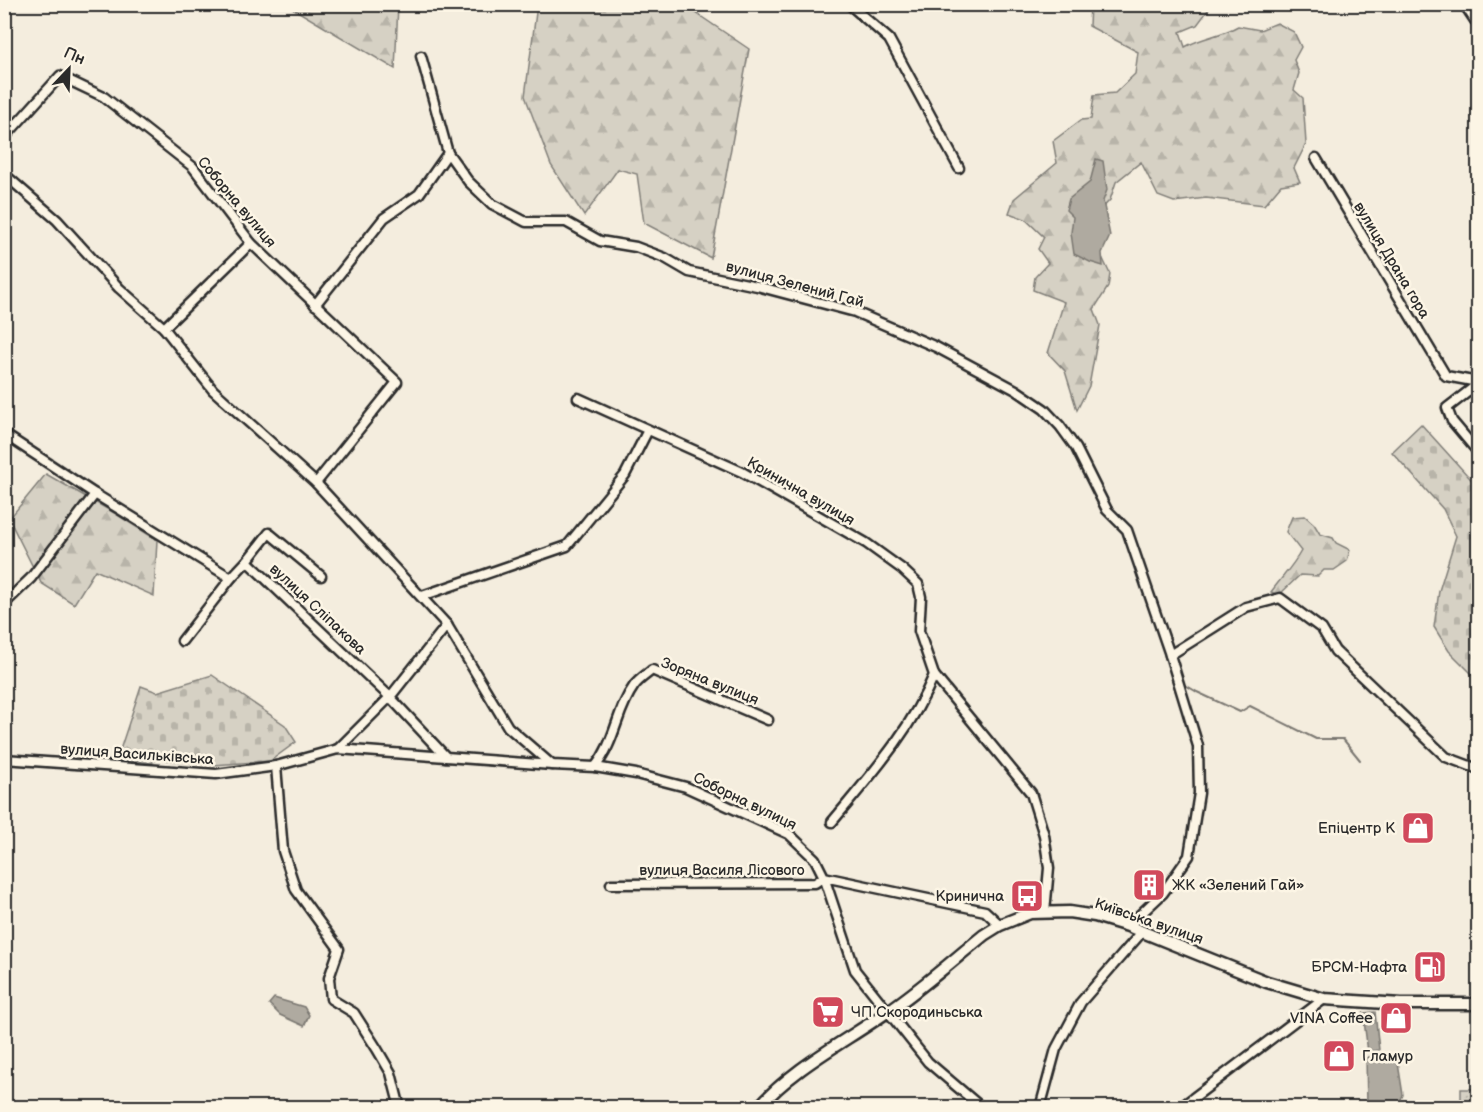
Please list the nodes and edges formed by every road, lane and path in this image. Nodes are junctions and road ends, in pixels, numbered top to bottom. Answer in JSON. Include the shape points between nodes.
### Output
{"nodes":[{"id":1,"x":849,"y":4,"type":"edge"},
{"id":2,"x":1464,"y":4,"type":"edge"},
{"id":3,"x":1479,"y":25,"type":"edge"},
{"id":4,"x":421,"y":56,"type":"dead end"},
{"id":5,"x":4,"y":138,"type":"edge"},
{"id":6,"x":448,"y":153,"type":"junction"},
{"id":7,"x":1316,"y":158,"type":"dead end"},
{"id":8,"x":959,"y":168,"type":"dead end"},
{"id":9,"x":4,"y":174,"type":"edge"},
{"id":10,"x":251,"y":243,"type":"junction"},
{"id":11,"x":315,"y":305,"type":"junction"},
{"id":12,"x":164,"y":328,"type":"junction"},
{"id":13,"x":1479,"y":383,"type":"edge"},
{"id":14,"x":578,"y":398,"type":"dead end"},
{"id":15,"x":648,"y":430,"type":"junction"},
{"id":16,"x":4,"y":434,"type":"edge"},
{"id":17,"x":1479,"y":452,"type":"edge"},
{"id":18,"x":316,"y":483,"type":"junction"},
{"id":19,"x":94,"y":494,"type":"junction"},
{"id":20,"x":247,"y":561,"type":"junction"},
{"id":21,"x":321,"y":576,"type":"dead end"},
{"id":22,"x":231,"y":578,"type":"junction"},
{"id":23,"x":423,"y":596,"type":"junction"},
{"id":24,"x":4,"y":604,"type":"edge"},
{"id":25,"x":447,"y":625,"type":"junction"},
{"id":26,"x":182,"y":641,"type":"dead end"},
{"id":27,"x":1170,"y":655,"type":"junction"},
{"id":28,"x":934,"y":675,"type":"junction"},
{"id":29,"x":390,"y":697,"type":"junction"},
{"id":30,"x":768,"y":720,"type":"dead end"},
{"id":31,"x":338,"y":749,"type":"junction"},
{"id":32,"x":446,"y":757,"type":"junction"},
{"id":33,"x":4,"y":759,"type":"edge"},
{"id":34,"x":552,"y":765,"type":"junction"},
{"id":35,"x":276,"y":766,"type":"junction"},
{"id":36,"x":595,"y":767,"type":"junction"},
{"id":37,"x":1479,"y":768,"type":"edge"},
{"id":38,"x":832,"y":822,"type":"dead end"},
{"id":39,"x":824,"y":877,"type":"junction"},
{"id":40,"x":611,"y":884,"type":"dead end"},
{"id":41,"x":1045,"y":912,"type":"junction"},
{"id":42,"x":1000,"y":925,"type":"junction"},
{"id":43,"x":1128,"y":926,"type":"junction"},
{"id":44,"x":1142,"y":932,"type":"junction"},
{"id":45,"x":1324,"y":999,"type":"junction"},
{"id":46,"x":1479,"y":1004,"type":"edge"},
{"id":47,"x":888,"y":1012,"type":"junction"},
{"id":48,"x":400,"y":1107,"type":"edge"},
{"id":49,"x":758,"y":1107,"type":"edge"},
{"id":50,"x":982,"y":1107,"type":"edge"},
{"id":51,"x":1040,"y":1107,"type":"edge"},
{"id":52,"x":1180,"y":1107,"type":"edge"}],
"edges":[{"from":1,"to":8,"type":"street","via":[[889,39]]},
{"from":2,"to":3,"type":"street"},
{"from":4,"to":6,"type":"street","name":"вулиця Зелений Гай"},
{"from":5,"to":10,"type":"street","name":"Соборна вулиця","via":[[60,76],[104,97],[193,167]]},
{"from":6,"to":11,"type":"street","via":[[419,194],[384,218]]},
{"from":6,"to":27,"type":"street","name":"вулиця Зелений Гай","via":[[468,181],[492,204],[526,222],[566,222],[600,242],[636,247],[689,272],[855,312],[936,347],[1044,409],[1076,448],[1107,510],[1127,530]]},
{"from":7,"to":13,"type":"street","name":"вулиця Драна гора","via":[[1446,376]]},
{"from":9,"to":12,"type":"street","via":[[57,220],[119,288]]},
{"from":10,"to":11,"type":"street","name":"Соборна вулиця"},
{"from":10,"to":12,"type":"street"},
{"from":11,"to":18,"type":"street","name":"Соборна вулиця","via":[[397,382]]},
{"from":12,"to":18,"type":"street","via":[[213,390]]},
{"from":13,"to":17,"type":"street","via":[[1447,408],[1452,421]]},
{"from":14,"to":15,"type":"street","name":"Кринична вулиця"},
{"from":15,"to":23,"type":"street","via":[[625,474],[567,546]]},
{"from":15,"to":28,"type":"street","name":"Кринична вулиця","via":[[742,472],[902,568],[918,584],[919,631]]},
{"from":16,"to":19,"type":"street"},
{"from":18,"to":23,"type":"street"},
{"from":19,"to":22,"type":"street"},
{"from":19,"to":24,"type":"street","via":[[31,578]]},
{"from":20,"to":21,"type":"street","via":[[269,533]]},
{"from":20,"to":22,"type":"street"},
{"from":20,"to":29,"type":"street","name":"вулиця Сліпакова"},
{"from":22,"to":26,"type":"street"},
{"from":23,"to":25,"type":"street"},
{"from":25,"to":29,"type":"street"},
{"from":25,"to":34,"type":"street","via":[[508,727]]},
{"from":27,"to":37,"type":"street","via":[[1246,607],[1280,598],[1322,629],[1335,651],[1446,757]]},
{"from":27,"to":43,"type":"street","name":"вулиця Зелений Гай","via":[[1198,746],[1199,793],[1189,856],[1163,893]]},
{"from":28,"to":38,"type":"street","via":[[923,701],[890,751]]},
{"from":28,"to":41,"type":"street","name":"Кринична вулиця","via":[[1031,793],[1049,868]]},
{"from":29,"to":31,"type":"street"},
{"from":29,"to":32,"type":"street"},
{"from":30,"to":36,"type":"street","name":"Зоряна вулиця","via":[[652,670],[634,685],[610,746]]},
{"from":31,"to":32,"type":"street"},
{"from":31,"to":35,"type":"street","name":"вулиця Васильківська"},
{"from":32,"to":34,"type":"street"},
{"from":33,"to":35,"type":"street","name":"вулиця Васильківська","via":[[216,774]]},
{"from":34,"to":36,"type":"street"},
{"from":35,"to":48,"type":"street","via":[[283,851],[296,890],[339,949],[329,978],[331,999],[354,1013],[377,1048],[391,1073]]},
{"from":36,"to":39,"type":"street","name":"Соборна вулиця","via":[[686,787],[789,834],[815,859]]},
{"from":39,"to":40,"type":"street","name":"вулиця Василя Лісового","via":[[815,883]]},
{"from":39,"to":42,"type":"street","via":[[985,911]]},
{"from":39,"to":47,"type":"street","name":"вулиця Василя Лісового","via":[[855,970]]},
{"from":41,"to":42,"type":"main road","name":"Київська вулиця","via":[[1030,913]]},
{"from":41,"to":43,"type":"main road","name":"Київська вулиця","via":[[1095,916]]},
{"from":42,"to":47,"type":"main road","name":"Київська вулиця"},
{"from":43,"to":44,"type":"main road","name":"Київська вулиця"},
{"from":44,"to":45,"type":"main road","name":"Київська вулиця","via":[[1268,982]]},
{"from":44,"to":51,"type":"street","via":[[1080,1002],[1056,1049]]},
{"from":45,"to":46,"type":"main road","name":"Київська вулиця"},
{"from":45,"to":52,"type":"street"},
{"from":47,"to":49,"type":"main road","name":"Київська вулиця","via":[[796,1073]]},
{"from":47,"to":50,"type":"street","name":"вулиця Василя Лісового","via":[[927,1062]]}]}
